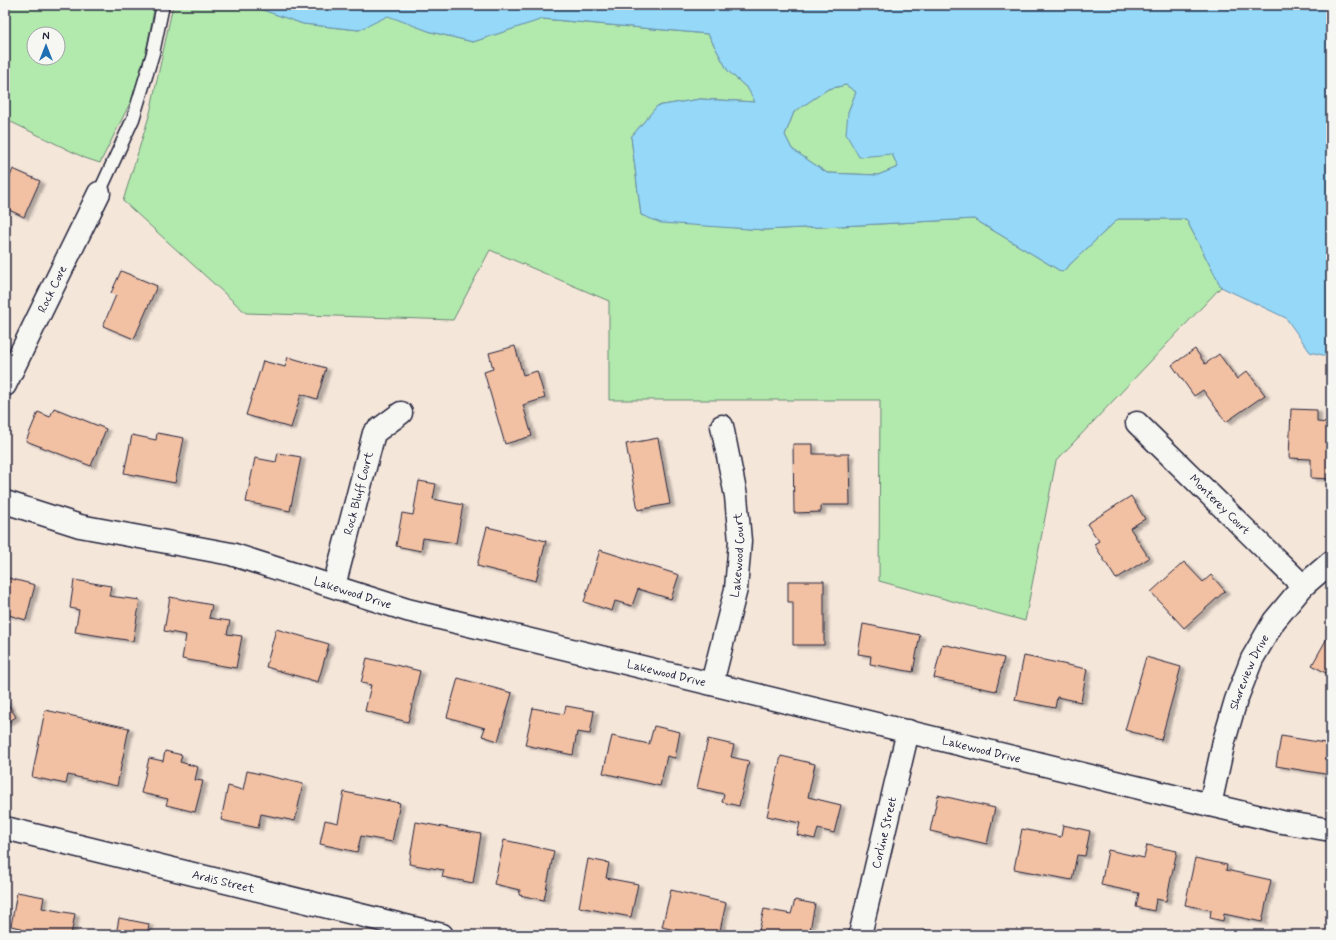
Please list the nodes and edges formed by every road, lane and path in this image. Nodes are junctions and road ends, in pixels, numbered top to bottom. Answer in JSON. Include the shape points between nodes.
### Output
{"nodes":[{"id":1,"x":163,"y":5,"type":"edge"},
{"id":2,"x":100,"y":193,"type":"joint"},
{"id":3,"x":5,"y":386,"type":"edge"},
{"id":4,"x":401,"y":413,"type":"dead end"},
{"id":5,"x":1137,"y":423,"type":"dead end"},
{"id":6,"x":722,"y":426,"type":"dead end"},
{"id":7,"x":5,"y":502,"type":"edge"},
{"id":8,"x":1331,"y":562,"type":"edge"},
{"id":9,"x":334,"y":586,"type":"junction"},
{"id":10,"x":1303,"y":586,"type":"junction"},
{"id":11,"x":712,"y":683,"type":"junction"},
{"id":12,"x":908,"y":731,"type":"junction"},
{"id":13,"x":1210,"y":805,"type":"junction"},
{"id":14,"x":5,"y":828,"type":"edge"},
{"id":15,"x":1331,"y":830,"type":"edge"},
{"id":16,"x":442,"y":935,"type":"edge"},
{"id":17,"x":860,"y":935,"type":"edge"}],
"edges":[{"from":1,"to":2,"type":"lane","via":[[153,53],[133,119]]},
{"from":2,"to":3,"type":"street","name":"Rock Cove"},
{"from":4,"to":9,"type":"street","name":"Rock Bluff Court","via":[[374,433]]},
{"from":5,"to":10,"type":"street","name":"Monterey Court"},
{"from":6,"to":11,"type":"street","name":"Lakewood Court","via":[[736,496],[740,541],[736,589]]},
{"from":7,"to":9,"type":"street","name":"Lakewood Drive","via":[[80,526],[231,554]]},
{"from":8,"to":10,"type":"street","name":"Shoreview Drive"},
{"from":9,"to":11,"type":"street","name":"Lakewood Drive","via":[[407,610]]},
{"from":10,"to":13,"type":"street","name":"Shoreview Drive","via":[[1274,621],[1252,658],[1224,741]]},
{"from":11,"to":12,"type":"street","name":"Lakewood Drive"},
{"from":12,"to":13,"type":"street","name":"Lakewood Drive"},
{"from":12,"to":17,"type":"street","name":"Corline Street"},
{"from":13,"to":15,"type":"street","name":"Lakewood Drive","via":[[1282,822]]},
{"from":14,"to":16,"type":"street","name":"Ardis Street"}]}
